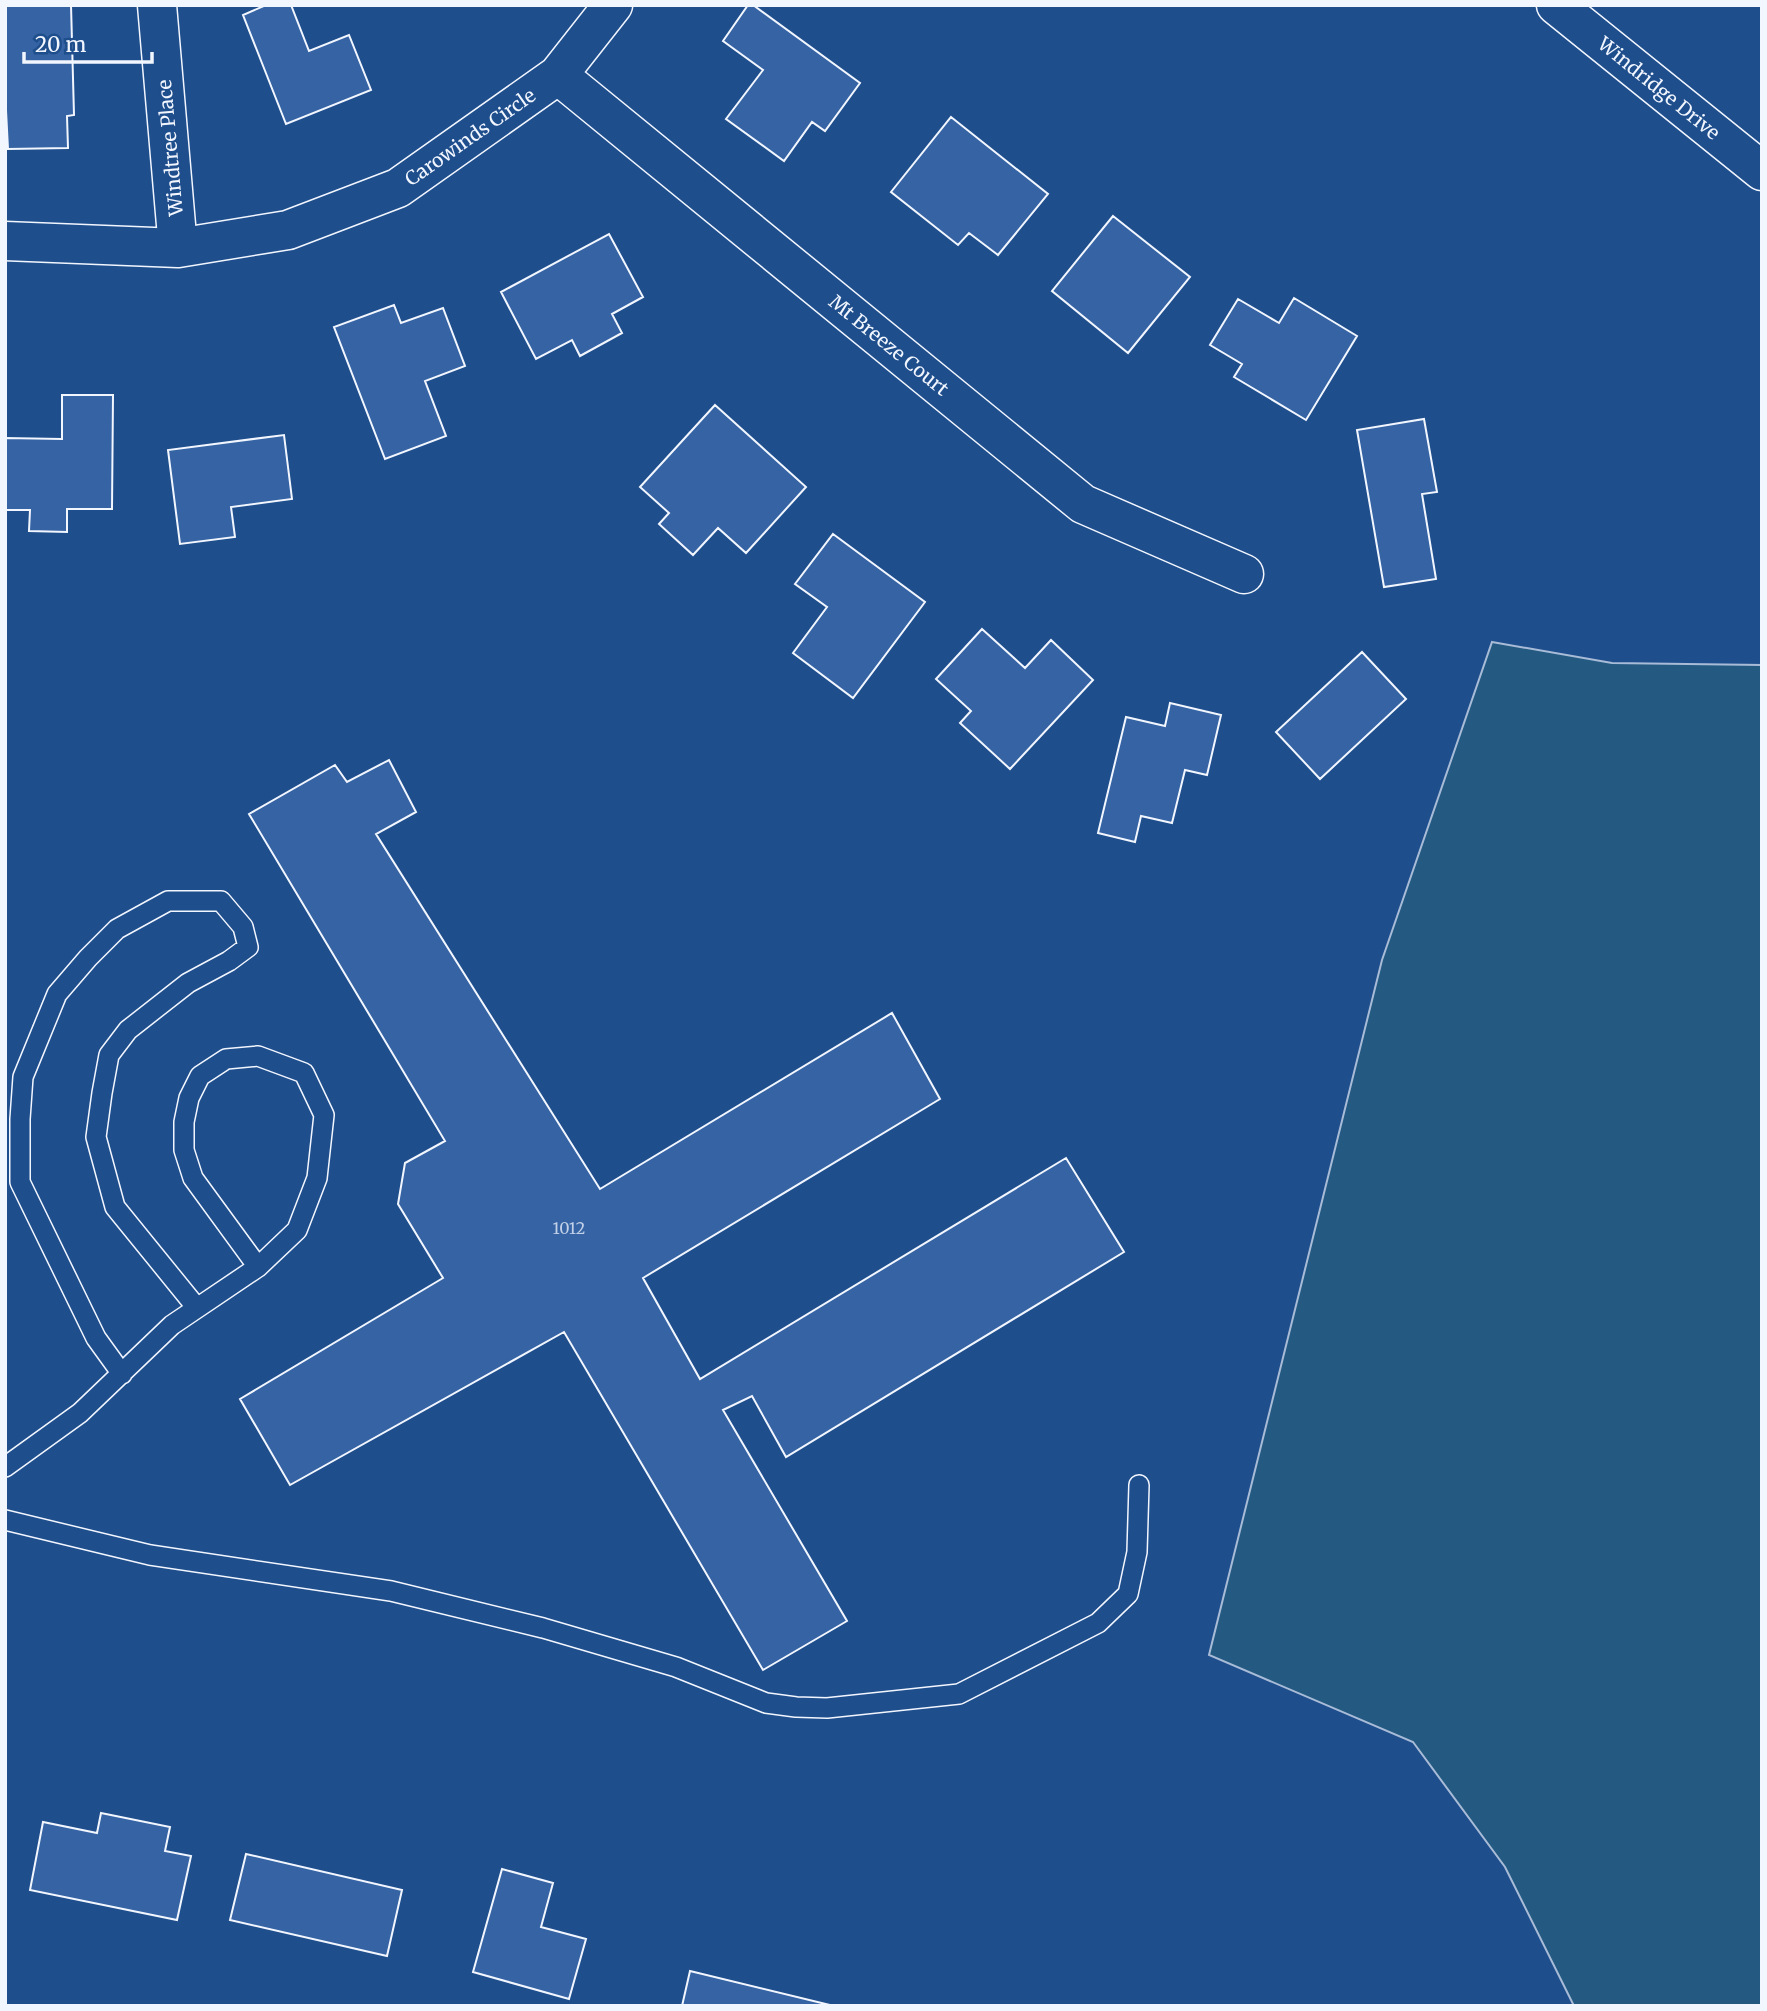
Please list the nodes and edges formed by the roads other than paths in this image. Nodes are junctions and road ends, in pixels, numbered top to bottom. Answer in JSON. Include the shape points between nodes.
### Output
{"nodes":[{"id":1,"x":157,"y":5,"type":"edge"},
{"id":2,"x":613,"y":5,"type":"edge"},
{"id":3,"x":1556,"y":5,"type":"edge"},
{"id":4,"x":558,"y":75,"type":"junction"},
{"id":5,"x":1762,"y":171,"type":"edge"},
{"id":6,"x":5,"y":241,"type":"edge"},
{"id":7,"x":178,"y":248,"type":"junction"},
{"id":8,"x":1244,"y":574,"type":"dead end"},
{"id":9,"x":258,"y":1267,"type":"junction"},
{"id":10,"x":197,"y":1308,"type":"junction"},
{"id":11,"x":122,"y":1374,"type":"junction"},
{"id":12,"x":5,"y":1467,"type":"edge"},
{"id":13,"x":1139,"y":1485,"type":"dead end"},
{"id":14,"x":5,"y":1520,"type":"edge"}],
"edges":[{"from":1,"to":7,"type":"street","name":"Windtree Place"},
{"from":2,"to":4,"type":"street","name":"Carowinds Circle"},
{"from":3,"to":5,"type":"street","name":"Windridge Drive"},
{"from":4,"to":7,"type":"street","name":"Carowinds Circle","via":[[398,188],[288,230]]},
{"from":4,"to":8,"type":"street","name":"Mt Breeze Court","via":[[1083,504]]},
{"from":6,"to":7,"type":"street","name":"Carowinds Circle"},
{"from":9,"to":9,"type":"lane","via":[[297,1230],[317,1178],[324,1115],[304,1073],[258,1056],[226,1059],[200,1076],[184,1122],[184,1150],[193,1178]]},
{"from":9,"to":10,"type":"lane"},
{"from":10,"to":11,"type":"lane","via":[[172,1325]]},
{"from":10,"to":11,"type":"lane","via":[[115,1207],[96,1137],[109,1055],[128,1030],[188,983],[248,947],[243,927],[221,901],[167,901],[117,929],[57,994],[23,1077],[20,1182],[96,1338]]},
{"from":11,"to":12,"type":"lane","via":[[80,1413]]},
{"from":13,"to":14,"type":"lane","via":[[1137,1552],[1128,1594],[1098,1623],[959,1693],[827,1708],[766,1703],[663,1663],[391,1591],[150,1555]]}]}
